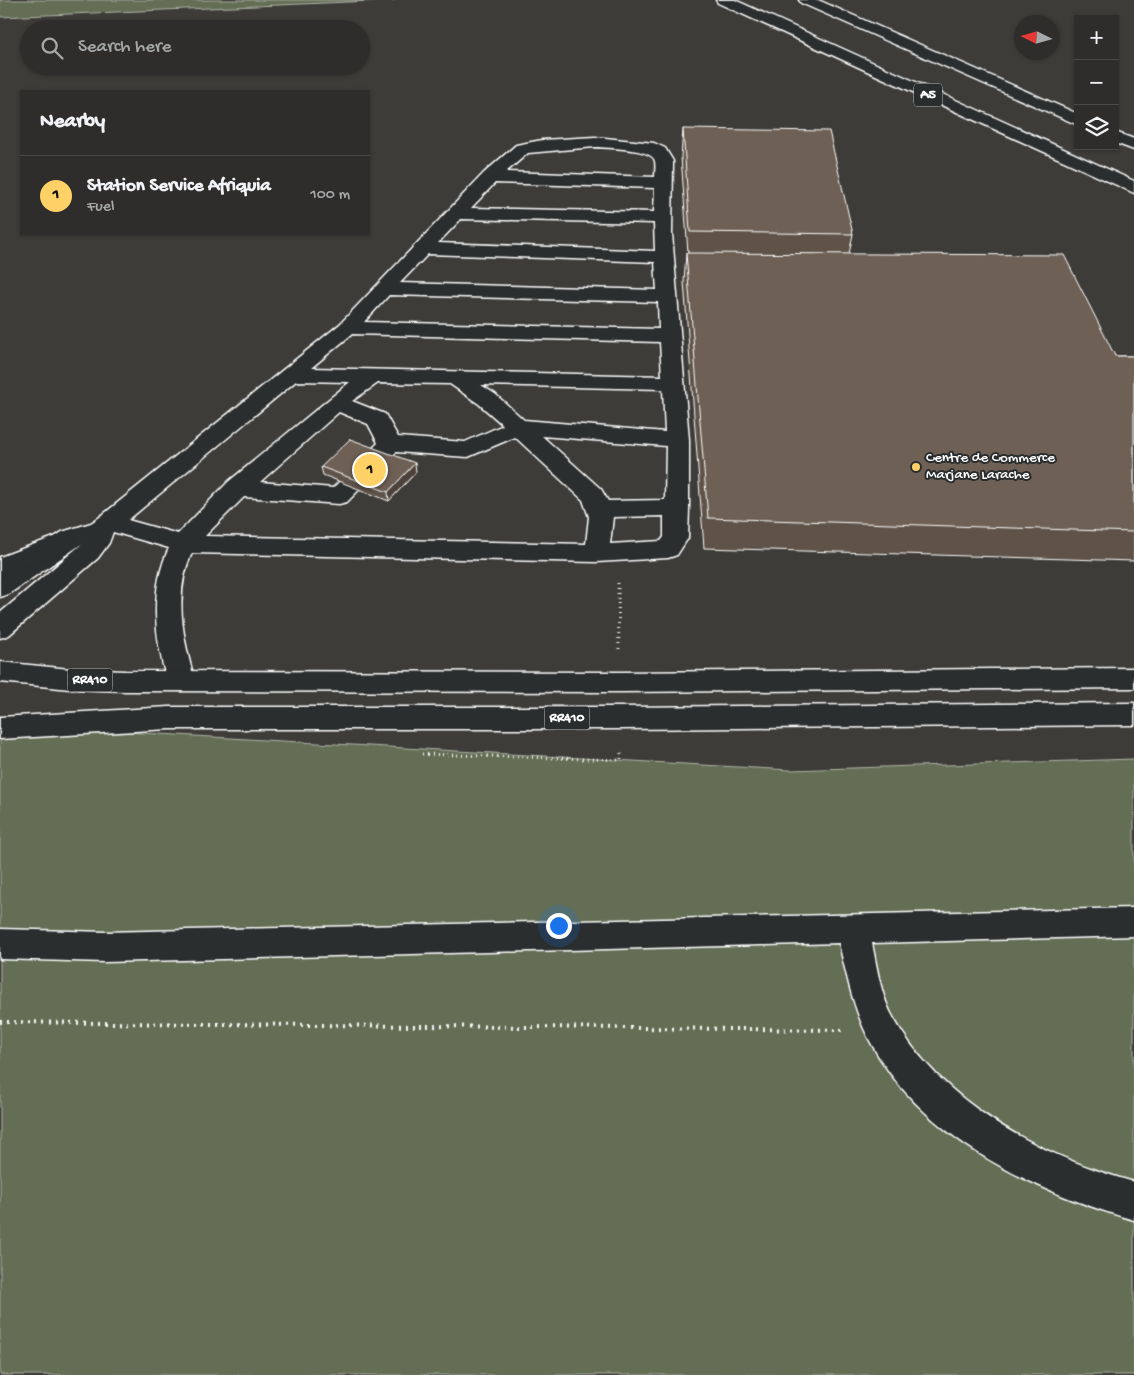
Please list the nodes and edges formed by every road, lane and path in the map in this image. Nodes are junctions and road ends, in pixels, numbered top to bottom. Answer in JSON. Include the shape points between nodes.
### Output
{"nodes":[{"id":1,"x":723,"y":0,"type":"edge"},
{"id":2,"x":806,"y":0,"type":"edge"},
{"id":3,"x":1074,"y":118,"type":"edge"},
{"id":4,"x":1119,"y":139,"type":"edge"},
{"id":5,"x":1134,"y":145,"type":"edge"},
{"id":6,"x":490,"y":177,"type":"junction"},
{"id":7,"x":663,"y":183,"type":"junction"},
{"id":8,"x":1134,"y":188,"type":"edge"},
{"id":9,"x":458,"y":213,"type":"junction"},
{"id":10,"x":663,"y":218,"type":"junction"},
{"id":11,"x":425,"y":248,"type":"junction"},
{"id":12,"x":666,"y":257,"type":"junction"},
{"id":13,"x":382,"y":289,"type":"junction"},
{"id":14,"x":669,"y":296,"type":"junction"},
{"id":15,"x":346,"y":328,"type":"junction"},
{"id":16,"x":672,"y":336,"type":"junction"},
{"id":17,"x":290,"y":374,"type":"junction"},
{"id":18,"x":373,"y":376,"type":"junction"},
{"id":19,"x":455,"y":378,"type":"junction"},
{"id":20,"x":674,"y":383,"type":"junction"},
{"id":21,"x":336,"y":403,"type":"junction"},
{"id":22,"x":518,"y":427,"type":"junction"},
{"id":23,"x":678,"y":440,"type":"junction"},
{"id":24,"x":390,"y":444,"type":"junction"},
{"id":25,"x":236,"y":488,"type":"junction"},
{"id":26,"x":677,"y":508,"type":"junction"},
{"id":27,"x":602,"y":509,"type":"junction"},
{"id":28,"x":104,"y":526,"type":"junction"},
{"id":29,"x":65,"y":542,"type":"junction"},
{"id":30,"x":184,"y":544,"type":"junction"},
{"id":31,"x":596,"y":553,"type":"junction"},
{"id":32,"x":0,"y":567,"type":"edge"},
{"id":33,"x":0,"y":588,"type":"edge"},
{"id":34,"x":0,"y":628,"type":"edge"},
{"id":35,"x":0,"y":672,"type":"edge"},
{"id":36,"x":1134,"y":678,"type":"edge"},
{"id":37,"x":181,"y":681,"type":"junction"},
{"id":38,"x":1134,"y":714,"type":"edge"},
{"id":39,"x":0,"y":728,"type":"edge"},
{"id":40,"x":1134,"y":922,"type":"edge"},
{"id":41,"x":852,"y":928,"type":"junction"},
{"id":42,"x":0,"y":944,"type":"edge"},
{"id":43,"x":0,"y":1022,"type":"edge"},
{"id":44,"x":882,"y":1030,"type":"junction"},
{"id":45,"x":1134,"y":1201,"type":"edge"}],
"edges":[{"from":1,"to":8,"type":"main road","number":"A5"},
{"from":2,"to":3,"type":"main road","number":"A5"},
{"from":4,"to":5,"type":"main road"},
{"from":6,"to":7,"type":"main road"},
{"from":6,"to":7,"type":"main road","via":[[522,149],[542,144],[595,142],[632,144],[659,152],[664,161]]},
{"from":6,"to":9,"type":"main road"},
{"from":7,"to":10,"type":"main road"},
{"from":9,"to":10,"type":"main road"},
{"from":9,"to":11,"type":"main road"},
{"from":10,"to":12,"type":"main road"},
{"from":11,"to":12,"type":"main road"},
{"from":11,"to":13,"type":"main road"},
{"from":12,"to":14,"type":"main road"},
{"from":13,"to":14,"type":"main road"},
{"from":13,"to":15,"type":"main road"},
{"from":14,"to":16,"type":"main road"},
{"from":15,"to":16,"type":"main road"},
{"from":15,"to":17,"type":"main road"},
{"from":16,"to":20,"type":"main road"},
{"from":17,"to":18,"type":"main road"},
{"from":17,"to":28,"type":"main road"},
{"from":18,"to":19,"type":"main road"},
{"from":18,"to":21,"type":"main road"},
{"from":19,"to":20,"type":"main road"},
{"from":19,"to":22,"type":"main road","via":[[487,399]]},
{"from":20,"to":23,"type":"main road"},
{"from":21,"to":24,"type":"main road","via":[[377,419]]},
{"from":21,"to":25,"type":"main road"},
{"from":22,"to":23,"type":"main road"},
{"from":22,"to":24,"type":"main road","via":[[468,450]]},
{"from":22,"to":27,"type":"main road","via":[[593,495]]},
{"from":23,"to":26,"type":"main road"},
{"from":24,"to":25,"type":"main road","via":[[339,496]]},
{"from":25,"to":30,"type":"main road"},
{"from":26,"to":27,"type":"main road"},
{"from":26,"to":31,"type":"main road","via":[[676,538],[668,549]]},
{"from":27,"to":31,"type":"main road"},
{"from":28,"to":29,"type":"main road"},
{"from":28,"to":30,"type":"main road"},
{"from":28,"to":34,"type":"main road","via":[[94,547]]},
{"from":29,"to":32,"type":"main road"},
{"from":29,"to":33,"type":"main road"},
{"from":30,"to":31,"type":"main road"},
{"from":30,"to":37,"type":"main road","via":[[169,597],[168,625]]},
{"from":35,"to":37,"type":"main road","number":"RR410","via":[[70,679]]},
{"from":36,"to":37,"type":"main road","number":"RR410"},
{"from":38,"to":39,"type":"main road","number":"RR410","via":[[169,718]]},
{"from":40,"to":41,"type":"main road"},
{"from":41,"to":42,"type":"main road","via":[[105,947]]},
{"from":41,"to":44,"type":"main road","via":[[865,983]]},
{"from":43,"to":44,"type":"path"},
{"from":44,"to":45,"type":"main road","via":[[906,1068],[944,1104],[1016,1156],[1108,1195]]}]}
